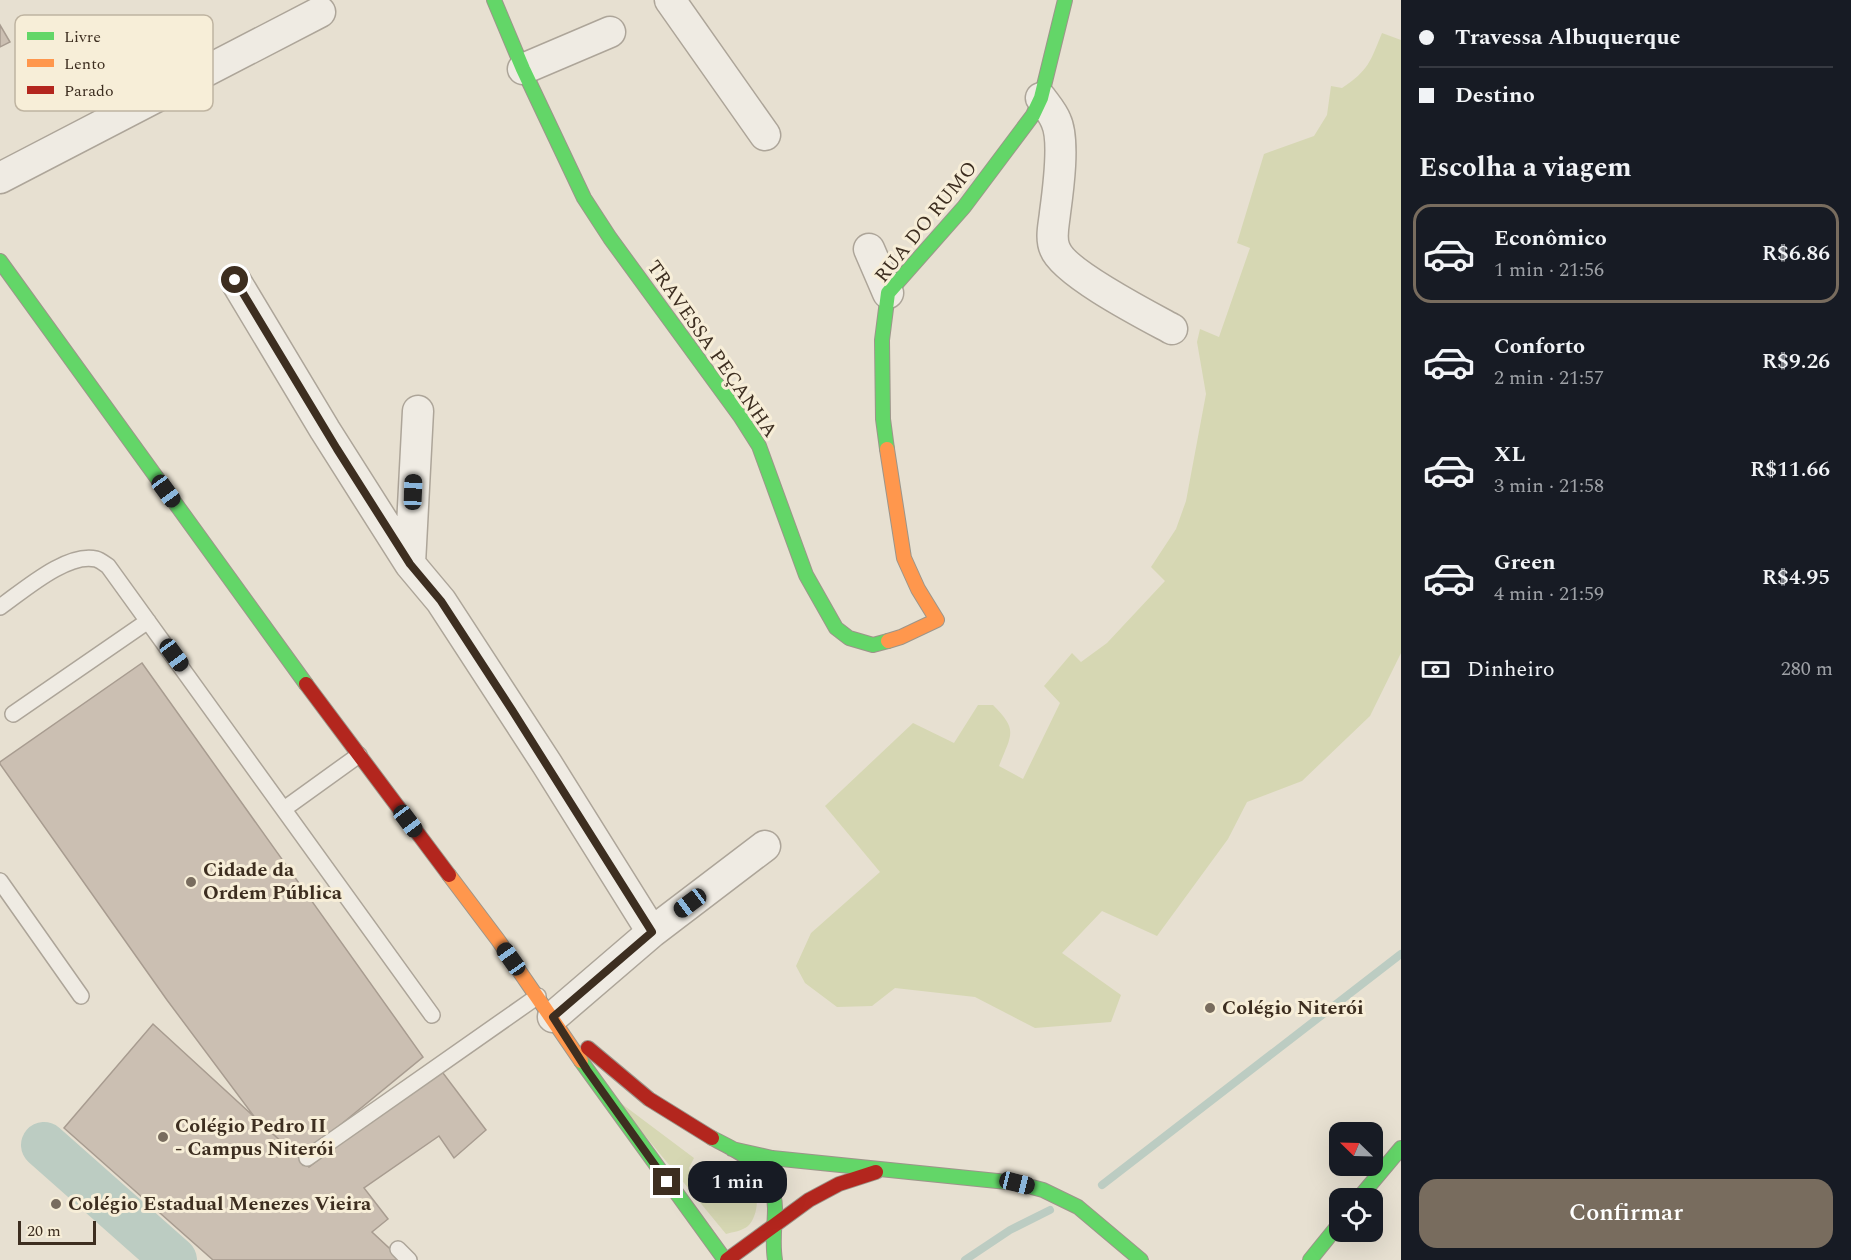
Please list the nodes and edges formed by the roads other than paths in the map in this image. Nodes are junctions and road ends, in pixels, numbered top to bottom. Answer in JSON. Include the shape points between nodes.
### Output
{"nodes":[{"id":1,"x":494,"y":0,"type":"edge"},
{"id":2,"x":670,"y":0,"type":"edge"},
{"id":3,"x":1065,"y":0,"type":"edge"},
{"id":4,"x":320,"y":12,"type":"dead end"},
{"id":5,"x":610,"y":32,"type":"dead end"},
{"id":6,"x":213,"y":68,"type":"edge"},
{"id":7,"x":523,"y":69,"type":"junction"},
{"id":8,"x":1041,"y":98,"type":"junction"},
{"id":9,"x":129,"y":111,"type":"edge"},
{"id":10,"x":765,"y":135,"type":"dead end"},
{"id":11,"x":0,"y":178,"type":"edge"},
{"id":12,"x":869,"y":249,"type":"dead end"},
{"id":13,"x":0,"y":261,"type":"edge"},
{"id":14,"x":235,"y":280,"type":"dead end"},
{"id":15,"x":888,"y":293,"type":"junction"},
{"id":16,"x":1172,"y":329,"type":"dead end"},
{"id":17,"x":418,"y":411,"type":"dead end"},
{"id":18,"x":410,"y":564,"type":"junction"},
{"id":19,"x":0,"y":607,"type":"edge"},
{"id":20,"x":937,"y":620,"type":"joint"},
{"id":21,"x":148,"y":621,"type":"junction"},
{"id":22,"x":12,"y":714,"type":"dead end"},
{"id":23,"x":359,"y":755,"type":"junction"},
{"id":24,"x":284,"y":809,"type":"junction"},
{"id":25,"x":765,"y":846,"type":"dead end"},
{"id":26,"x":0,"y":881,"type":"edge"},
{"id":27,"x":652,"y":932,"type":"junction"},
{"id":28,"x":81,"y":996,"type":"dead end"},
{"id":29,"x":545,"y":1007,"type":"junction"},
{"id":30,"x":432,"y":1015,"type":"dead end"},
{"id":31,"x":1401,"y":1148,"type":"edge"},
{"id":32,"x":732,"y":1149,"type":"junction"},
{"id":33,"x":307,"y":1158,"type":"dead end"},
{"id":34,"x":883,"y":1170,"type":"junction"},
{"id":35,"x":1367,"y":1188,"type":"edge"},
{"id":36,"x":774,"y":1226,"type":"junction"},
{"id":37,"x":1329,"y":1237,"type":"edge"},
{"id":38,"x":726,"y":1260,"type":"edge"},
{"id":39,"x":775,"y":1260,"type":"edge"},
{"id":40,"x":1142,"y":1260,"type":"edge"},
{"id":41,"x":1310,"y":1260,"type":"edge"}],
"edges":[{"from":1,"to":7,"type":"street","name":"TRAVESSA PEÇANHA"},
{"from":2,"to":10,"type":"street"},
{"from":3,"to":8,"type":"street","name":"RUA DO RUMO"},
{"from":4,"to":6,"type":"street"},
{"from":5,"to":7,"type":"street"},
{"from":7,"to":20,"type":"street","name":"TRAVESSA PEÇANHA","via":[[584,198],[759,446],[806,575],[836,628],[849,638],[873,645]]},
{"from":8,"to":15,"type":"street","name":"RUA DO RUMO","via":[[993,171]]},
{"from":8,"to":16,"type":"street","via":[[1057,122],[1060,150],[1054,249],[1069,266],[1124,304]]},
{"from":9,"to":11,"type":"street"},
{"from":12,"to":15,"type":"street"},
{"from":13,"to":23,"type":"street"},
{"from":14,"to":18,"type":"street"},
{"from":15,"to":20,"type":"street","name":"RUA DO RUMO","via":[[882,340],[887,450],[904,558]]},
{"from":17,"to":18,"type":"street"},
{"from":18,"to":27,"type":"street","via":[[447,611]]},
{"from":19,"to":21,"type":"lane","via":[[57,568],[78,560],[96,559],[108,566]]},
{"from":21,"to":22,"type":"lane"},
{"from":21,"to":24,"type":"lane"},
{"from":23,"to":24,"type":"lane"},
{"from":23,"to":29,"type":"street"},
{"from":24,"to":30,"type":"lane"},
{"from":25,"to":27,"type":"street"},
{"from":26,"to":28,"type":"lane"},
{"from":27,"to":29,"type":"street"},
{"from":29,"to":32,"type":"street","via":[[657,1105]]},
{"from":29,"to":33,"type":"lane"},
{"from":29,"to":38,"type":"street"},
{"from":31,"to":35,"type":"street"},
{"from":32,"to":34,"type":"street","via":[[772,1158]]},
{"from":32,"to":36,"type":"street","via":[[769,1179]]},
{"from":34,"to":36,"type":"street","via":[[839,1184]]},
{"from":34,"to":40,"type":"street","via":[[1017,1183],[1043,1190],[1078,1207]]},
{"from":36,"to":38,"type":"street"},
{"from":36,"to":39,"type":"street"},
{"from":37,"to":41,"type":"street"}]}
